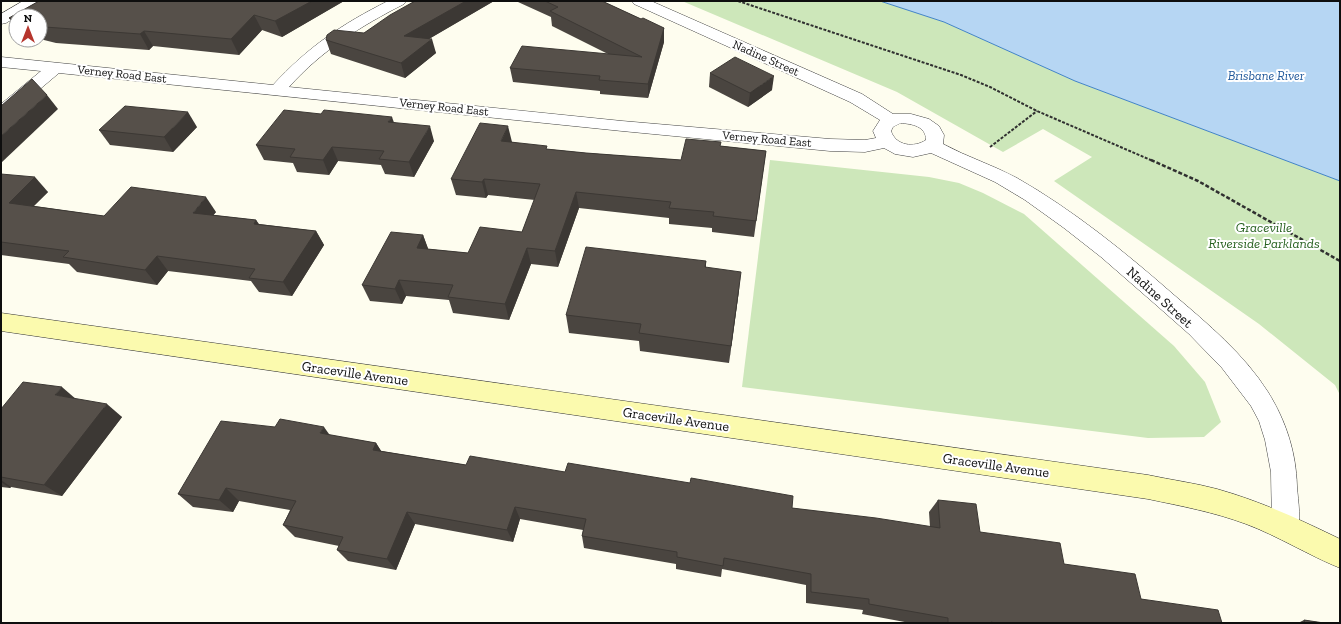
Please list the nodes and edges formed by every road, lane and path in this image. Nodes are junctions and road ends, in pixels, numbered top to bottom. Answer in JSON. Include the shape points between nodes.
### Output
{"nodes":[{"id":1,"x":33,"y":1,"type":"edge"},
{"id":2,"x":399,"y":1,"type":"edge"},
{"id":3,"x":639,"y":1,"type":"edge"},
{"id":4,"x":738,"y":1,"type":"edge"},
{"id":5,"x":1,"y":20,"type":"edge"},
{"id":6,"x":1,"y":62,"type":"edge"},
{"id":7,"x":56,"y":67,"type":"junction"},
{"id":8,"x":277,"y":90,"type":"junction"},
{"id":9,"x":1037,"y":111,"type":"junction"},
{"id":10,"x":1,"y":114,"type":"edge"},
{"id":11,"x":891,"y":120,"type":"junction"},
{"id":12,"x":888,"y":142,"type":"junction"},
{"id":13,"x":932,"y":146,"type":"junction"},
{"id":14,"x":987,"y":149,"type":"dead end"},
{"id":15,"x":1340,"y":261,"type":"edge"},
{"id":16,"x":1,"y":322,"type":"edge"},
{"id":17,"x":1286,"y":527,"type":"junction"},
{"id":18,"x":1340,"y":554,"type":"edge"}],
"edges":[{"from":1,"to":5,"type":"street"},
{"from":2,"to":8,"type":"street","via":[[363,19],[314,52]]},
{"from":3,"to":11,"type":"street","name":"Nadine Street","via":[[856,98]]},
{"from":4,"to":9,"type":"path","via":[[961,75]]},
{"from":6,"to":7,"type":"street","name":"Verney Road East"},
{"from":7,"to":8,"type":"street","name":"Verney Road East"},
{"from":7,"to":10,"type":"street"},
{"from":8,"to":12,"type":"street","name":"Verney Road East","via":[[830,145],[865,146]]},
{"from":9,"to":14,"type":"path"},
{"from":9,"to":15,"type":"path","via":[[1198,181]]},
{"from":11,"to":12,"type":"street","via":[[882,127]]},
{"from":11,"to":13,"type":"street","via":[[907,118],[930,127],[936,137]]},
{"from":12,"to":13,"type":"street","via":[[894,147],[910,151],[926,150]]},
{"from":13,"to":17,"type":"street","name":"Nadine Street","via":[[1010,182],[1050,208],[1132,270],[1183,315],[1226,358],[1257,395],[1278,440],[1284,470]]},
{"from":16,"to":17,"type":"main road","name":"Graceville Avenue","via":[[1148,487],[1219,502]]},
{"from":17,"to":18,"type":"main road","name":"Graceville Avenue"}]}
